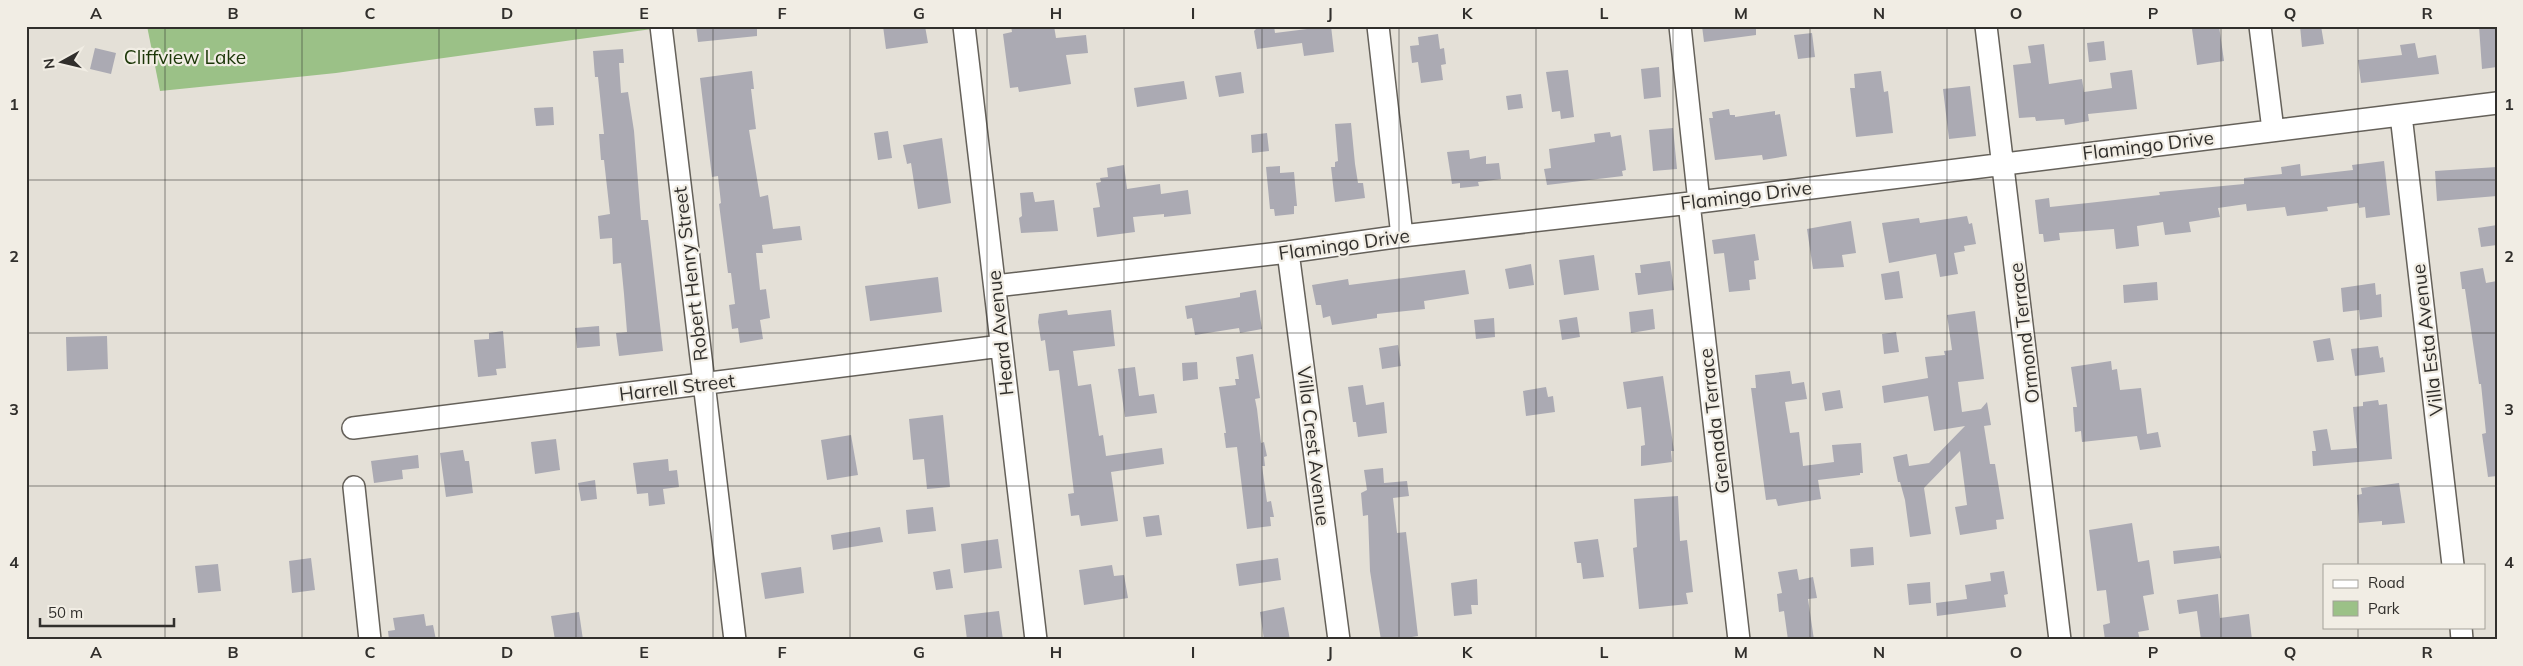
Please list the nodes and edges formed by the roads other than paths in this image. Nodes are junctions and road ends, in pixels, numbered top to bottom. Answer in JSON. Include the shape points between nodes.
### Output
{"nodes":[{"id":1,"x":661,"y":26,"type":"edge"},
{"id":2,"x":964,"y":26,"type":"edge"},
{"id":3,"x":1378,"y":26,"type":"edge"},
{"id":4,"x":1680,"y":26,"type":"edge"},
{"id":5,"x":1986,"y":26,"type":"edge"},
{"id":6,"x":2260,"y":26,"type":"edge"},
{"id":7,"x":2497,"y":103,"type":"edge"},
{"id":8,"x":2400,"y":115,"type":"junction"},
{"id":9,"x":2273,"y":130,"type":"junction"},
{"id":10,"x":2004,"y":162,"type":"junction"},
{"id":11,"x":1694,"y":203,"type":"junction"},
{"id":12,"x":1402,"y":236,"type":"junction"},
{"id":13,"x":1288,"y":252,"type":"junction"},
{"id":14,"x":995,"y":286,"type":"junction"},
{"id":15,"x":1001,"y":346,"type":"junction"},
{"id":16,"x":702,"y":383,"type":"junction"},
{"id":17,"x":353,"y":428,"type":"dead end"},
{"id":18,"x":354,"y":487,"type":"dead end"},
{"id":19,"x":2453,"y":564,"type":"edge"},
{"id":20,"x":370,"y":640,"type":"edge"},
{"id":21,"x":735,"y":640,"type":"edge"},
{"id":22,"x":1036,"y":640,"type":"edge"},
{"id":23,"x":1339,"y":640,"type":"edge"},
{"id":24,"x":1739,"y":640,"type":"edge"},
{"id":25,"x":2060,"y":640,"type":"edge"}],
"edges":[{"from":1,"to":16,"type":"street","name":"Robert Henry Street"},
{"from":2,"to":14,"type":"street","name":"Heard Avenue"},
{"from":3,"to":12,"type":"street"},
{"from":4,"to":11,"type":"street","name":"Grenada Terrace"},
{"from":5,"to":10,"type":"street","name":"Ormond Terrace"},
{"from":6,"to":9,"type":"street"},
{"from":7,"to":8,"type":"street","name":"Flamingo Drive"},
{"from":8,"to":9,"type":"street","name":"Flamingo Drive"},
{"from":8,"to":19,"type":"street","name":"Villa Esta Avenue"},
{"from":9,"to":10,"type":"street","name":"Flamingo Drive"},
{"from":10,"to":11,"type":"street","name":"Flamingo Drive"},
{"from":10,"to":25,"type":"street","name":"Ormond Terrace"},
{"from":11,"to":12,"type":"street","name":"Flamingo Drive"},
{"from":11,"to":24,"type":"street","name":"Grenada Terrace"},
{"from":12,"to":13,"type":"street","name":"Flamingo Drive"},
{"from":13,"to":14,"type":"street","name":"Flamingo Drive"},
{"from":13,"to":23,"type":"street","name":"Villa Crest Avenue"},
{"from":14,"to":15,"type":"street","name":"Heard Avenue"},
{"from":15,"to":16,"type":"street","name":"Harrell Street"},
{"from":15,"to":22,"type":"street","name":"Heard Avenue"},
{"from":16,"to":17,"type":"street","name":"Harrell Street"},
{"from":16,"to":21,"type":"street","name":"Robert Henry Street"},
{"from":18,"to":20,"type":"street"}]}
